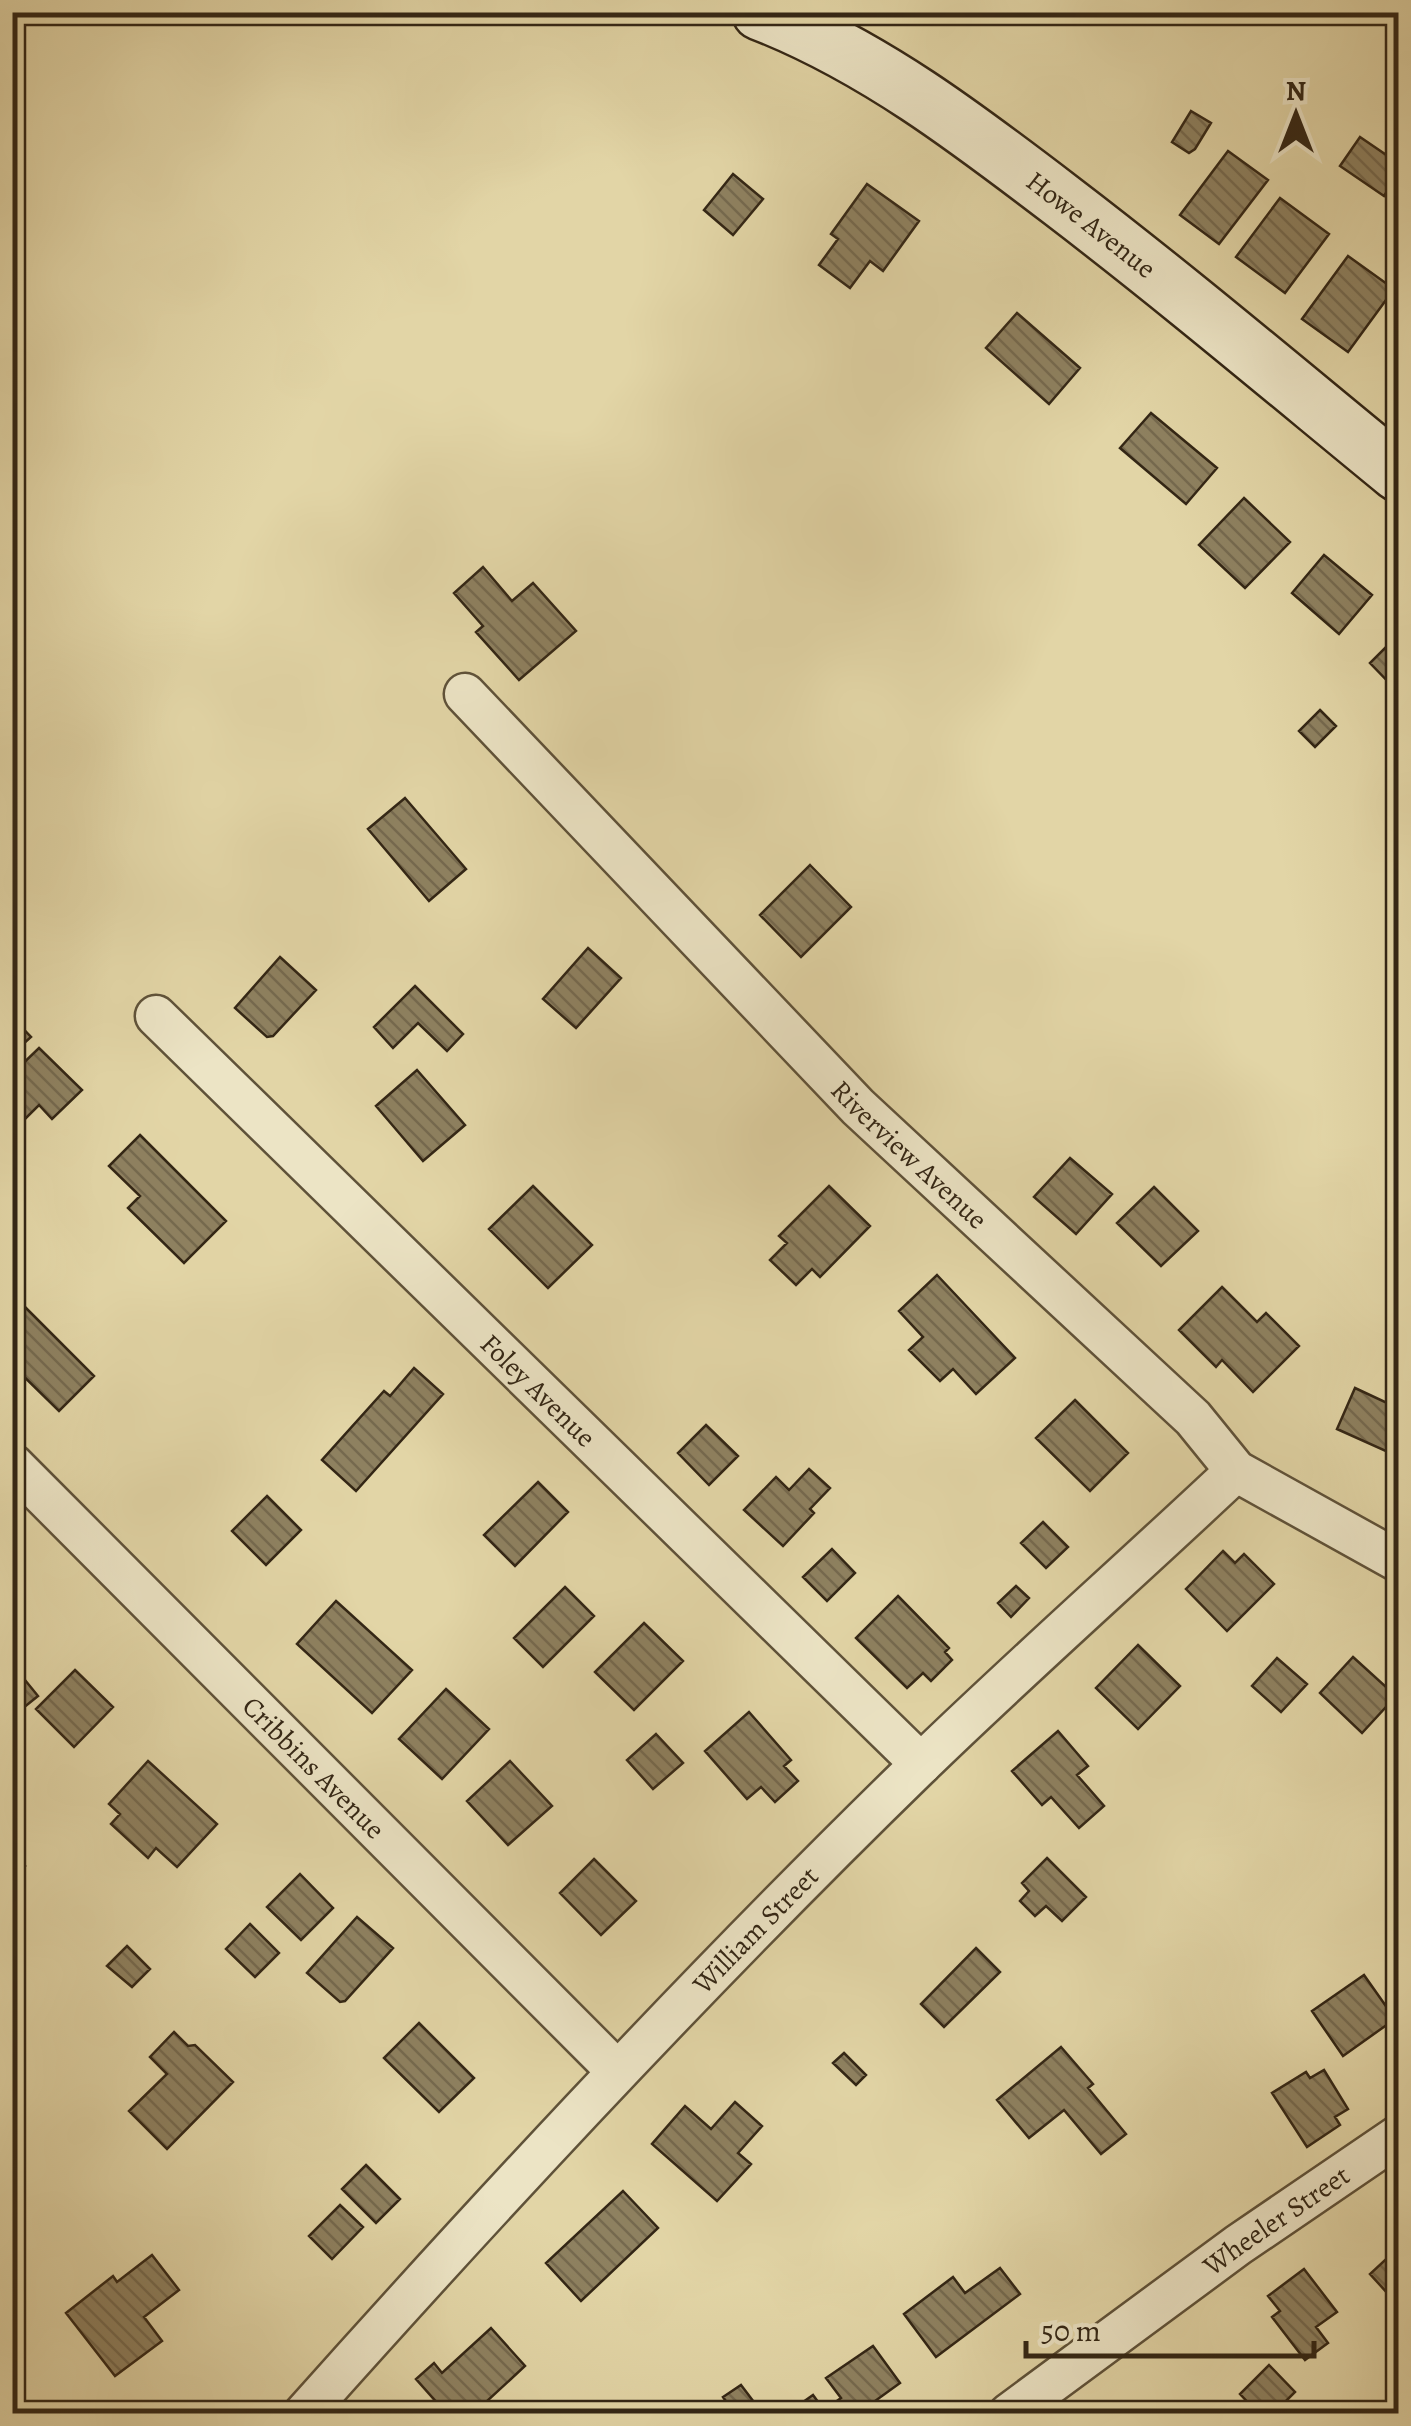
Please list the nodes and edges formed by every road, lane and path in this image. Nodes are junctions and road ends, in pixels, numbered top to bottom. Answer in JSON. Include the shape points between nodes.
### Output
{"nodes":[{"id":1,"x":760,"y":12,"type":"edge"},
{"id":2,"x":1398,"y":473,"type":"edge"},
{"id":3,"x":465,"y":694,"type":"dead end"},
{"id":4,"x":156,"y":1016,"type":"dead end"},
{"id":5,"x":12,"y":1464,"type":"edge"},
{"id":6,"x":1236,"y":1471,"type":"junction"},
{"id":7,"x":1398,"y":1560,"type":"edge"},
{"id":8,"x":921,"y":1764,"type":"junction"},
{"id":9,"x":617,"y":2071,"type":"junction"},
{"id":10,"x":1398,"y":2136,"type":"edge"},
{"id":11,"x":304,"y":2414,"type":"edge"},
{"id":12,"x":1009,"y":2414,"type":"edge"}],
"edges":[{"from":1,"to":2,"type":"main road","name":"Howe Avenue","via":[[877,70],[980,138]]},
{"from":3,"to":6,"type":"street","name":"Riverview Avenue","via":[[858,1107],[1193,1418]]},
{"from":4,"to":8,"type":"street","name":"Foley Avenue"},
{"from":5,"to":9,"type":"street","name":"Cribbins Avenue"},
{"from":6,"to":7,"type":"street","name":"Riverview Avenue"},
{"from":6,"to":8,"type":"street","name":"William Street"},
{"from":8,"to":9,"type":"street","name":"William Street"},
{"from":9,"to":11,"type":"street","name":"William Street"},
{"from":10,"to":12,"type":"street","name":"Wheeler Street"}]}
